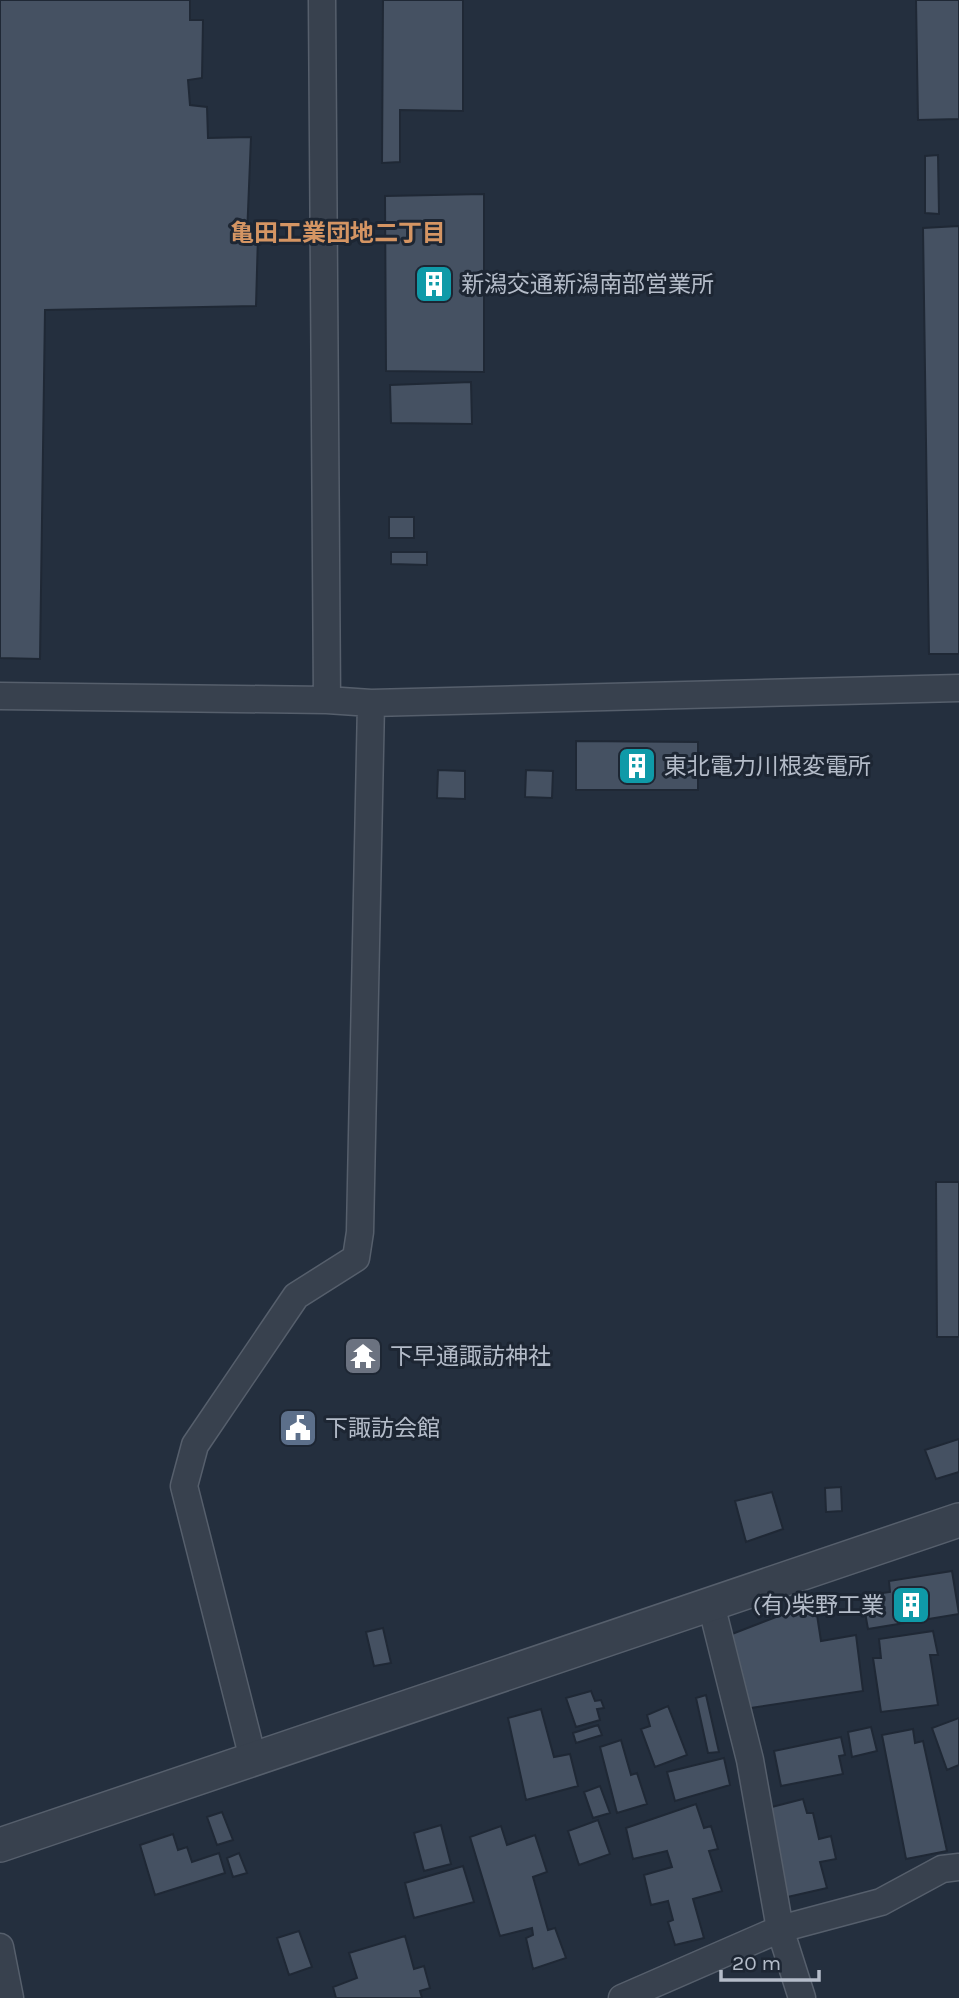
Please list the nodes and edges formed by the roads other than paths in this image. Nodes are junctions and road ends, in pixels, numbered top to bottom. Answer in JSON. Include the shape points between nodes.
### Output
{"nodes":[{"id":1,"x":322,"y":0,"type":"edge"},
{"id":2,"x":959,"y":688,"type":"edge"},
{"id":3,"x":0,"y":696,"type":"edge"},
{"id":4,"x":327,"y":700,"type":"junction"},
{"id":5,"x":371,"y":703,"type":"junction"},
{"id":6,"x":959,"y":1520,"type":"edge"},
{"id":7,"x":711,"y":1604,"type":"junction"},
{"id":8,"x":253,"y":1759,"type":"junction"},
{"id":9,"x":0,"y":1845,"type":"edge"},
{"id":10,"x":959,"y":1867,"type":"edge"},
{"id":11,"x":780,"y":1930,"type":"junction"},
{"id":12,"x":0,"y":1947,"type":"edge"},
{"id":13,"x":10,"y":1998,"type":"edge"},
{"id":14,"x":622,"y":1998,"type":"edge"},
{"id":15,"x":802,"y":1998,"type":"edge"}],
"edges":[{"from":1,"to":4,"type":"street"},
{"from":2,"to":5,"type":"street"},
{"from":3,"to":4,"type":"street"},
{"from":4,"to":5,"type":"street"},
{"from":5,"to":8,"type":"street","via":[[356,1258],[296,1296],[195,1445],[184,1486]]},
{"from":6,"to":7,"type":"street"},
{"from":7,"to":8,"type":"street"},
{"from":7,"to":11,"type":"street","via":[[750,1760]]},
{"from":8,"to":9,"type":"street"},
{"from":10,"to":11,"type":"street","via":[[942,1869],[881,1902]]},
{"from":11,"to":14,"type":"street"},
{"from":11,"to":15,"type":"street"},
{"from":12,"to":13,"type":"street"}]}
